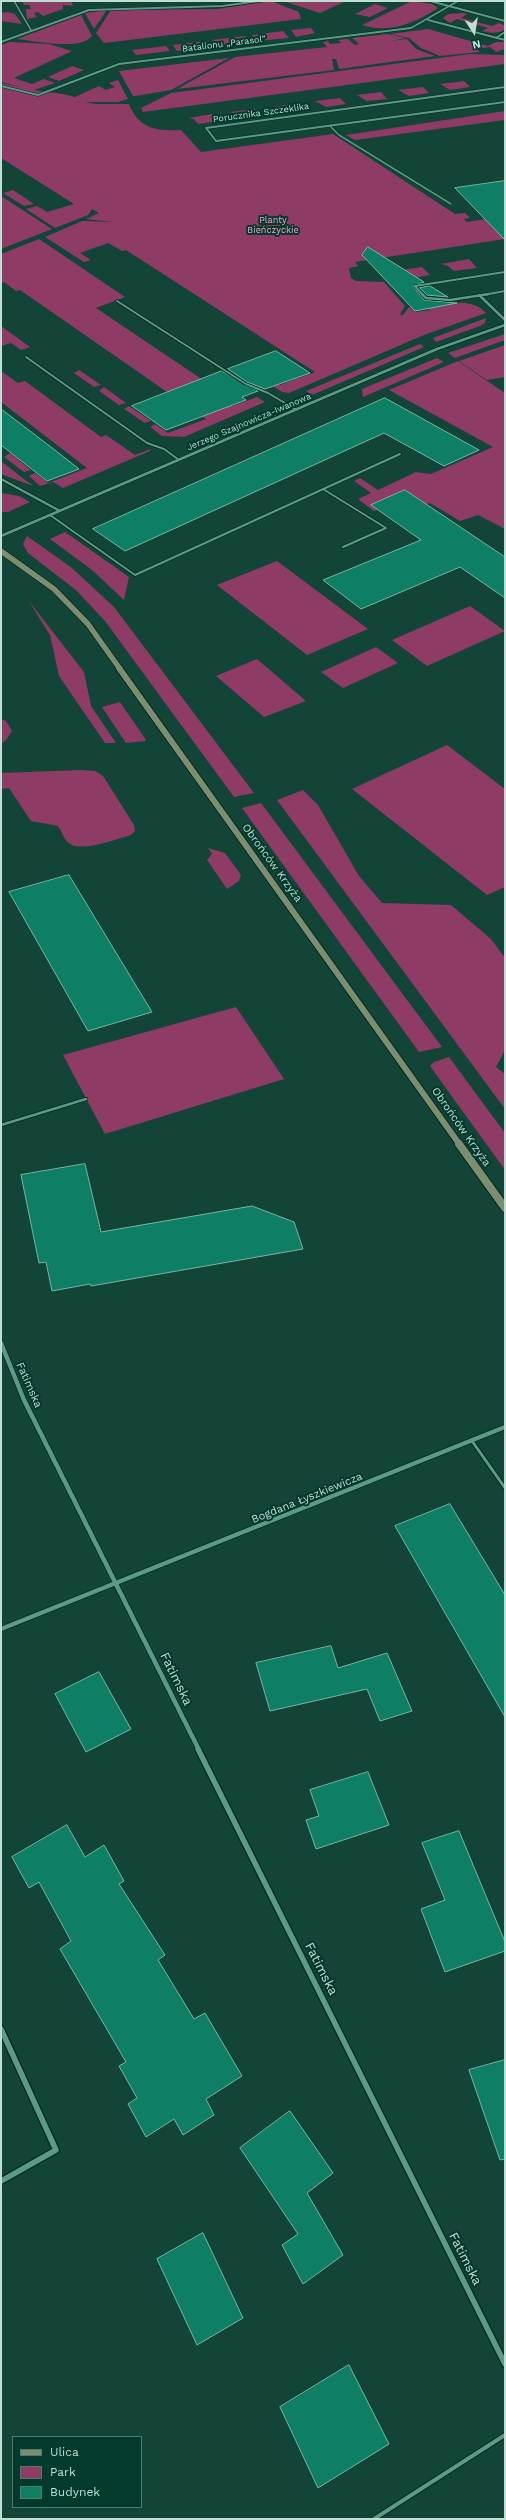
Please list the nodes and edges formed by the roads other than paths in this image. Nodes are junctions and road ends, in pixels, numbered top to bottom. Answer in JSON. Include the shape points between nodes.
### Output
{"nodes":[{"id":1,"x":14,"y":1,"type":"edge"},
{"id":2,"x":259,"y":1,"type":"edge"},
{"id":3,"x":430,"y":1,"type":"edge"},
{"id":4,"x":458,"y":1,"type":"edge"},
{"id":5,"x":450,"y":6,"type":"junction"},
{"id":6,"x":428,"y":20,"type":"junction"},
{"id":7,"x":505,"y":21,"type":"edge"},
{"id":8,"x":31,"y":30,"type":"junction"},
{"id":9,"x":505,"y":32,"type":"edge"},
{"id":10,"x":495,"y":38,"type":"junction"},
{"id":11,"x":505,"y":40,"type":"edge"},
{"id":12,"x":1,"y":42,"type":"edge"},
{"id":13,"x":1,"y":86,"type":"edge"},
{"id":14,"x":505,"y":87,"type":"edge"},
{"id":15,"x":505,"y":102,"type":"edge"},
{"id":16,"x":330,"y":126,"type":"junction"},
{"id":17,"x":451,"y":204,"type":"dead end"},
{"id":18,"x":505,"y":272,"type":"edge"},
{"id":19,"x":505,"y":291,"type":"edge"},
{"id":20,"x":478,"y":295,"type":"junction"},
{"id":21,"x":117,"y":302,"type":"dead end"},
{"id":22,"x":505,"y":320,"type":"edge"},
{"id":23,"x":505,"y":325,"type":"edge"},
{"id":24,"x":26,"y":357,"type":"dead end"},
{"id":25,"x":295,"y":409,"type":"junction"},
{"id":26,"x":400,"y":454,"type":"dead end"},
{"id":27,"x":179,"y":460,"type":"junction"},
{"id":28,"x":1,"y":479,"type":"edge"},
{"id":29,"x":322,"y":489,"type":"junction"},
{"id":30,"x":60,"y":511,"type":"junction"},
{"id":31,"x":50,"y":515,"type":"junction"},
{"id":32,"x":1,"y":536,"type":"edge"},
{"id":33,"x":343,"y":547,"type":"dead end"},
{"id":34,"x":1,"y":551,"type":"edge"},
{"id":35,"x":86,"y":1099,"type":"dead end"},
{"id":36,"x":1,"y":1125,"type":"edge"},
{"id":37,"x":505,"y":1208,"type":"edge"},
{"id":38,"x":1,"y":1343,"type":"edge"},
{"id":39,"x":505,"y":1427,"type":"edge"},
{"id":40,"x":472,"y":1441,"type":"junction"},
{"id":41,"x":505,"y":1488,"type":"edge"},
{"id":42,"x":116,"y":1585,"type":"junction"},
{"id":43,"x":1,"y":1629,"type":"edge"},
{"id":44,"x":1,"y":2029,"type":"edge"},
{"id":45,"x":1,"y":2181,"type":"edge"},
{"id":46,"x":505,"y":2364,"type":"edge"},
{"id":47,"x":505,"y":2435,"type":"edge"},
{"id":48,"x":374,"y":2519,"type":"edge"}],
"edges":[{"from":1,"to":8,"type":"lane"},
{"from":2,"to":8,"type":"street","via":[[222,6],[94,9]]},
{"from":3,"to":5,"type":"street"},
{"from":4,"to":5,"type":"street","name":"Batalionu „Parasol”"},
{"from":5,"to":6,"type":"street","name":"Batalionu „Parasol”"},
{"from":5,"to":7,"type":"street"},
{"from":6,"to":10,"type":"street"},
{"from":6,"to":13,"type":"street","name":"Batalionu „Parasol”","via":[[411,28],[119,64],[38,95]]},
{"from":8,"to":12,"type":"street"},
{"from":9,"to":10,"type":"street"},
{"from":10,"to":11,"type":"street"},
{"from":14,"to":16,"type":"street","name":"Porucznika Szczeklika","via":[[206,128],[216,142]]},
{"from":15,"to":16,"type":"street","name":"Porucznika Szczeklika"},
{"from":16,"to":17,"type":"lane","via":[[339,135]]},
{"from":18,"to":20,"type":"street","via":[[415,286],[426,298],[450,300]]},
{"from":19,"to":20,"type":"street"},
{"from":20,"to":22,"type":"street"},
{"from":21,"to":25,"type":"lane","via":[[246,384]]},
{"from":23,"to":25,"type":"street","name":"Jerzego Szajnowicza-Iwanowa","via":[[437,349]]},
{"from":24,"to":27,"type":"lane","via":[[147,444],[164,449]]},
{"from":25,"to":27,"type":"street","name":"Jerzego Szajnowicza-Iwanowa"},
{"from":26,"to":29,"type":"lane"},
{"from":27,"to":30,"type":"street","name":"Jerzego Szajnowicza-Iwanowa"},
{"from":28,"to":30,"type":"street"},
{"from":29,"to":31,"type":"lane","via":[[135,575]]},
{"from":29,"to":33,"type":"lane","via":[[386,528]]},
{"from":30,"to":31,"type":"street","name":"Jerzego Szajnowicza-Iwanowa"},
{"from":31,"to":32,"type":"street","name":"Jerzego Szajnowicza-Iwanowa"},
{"from":34,"to":37,"type":"street","name":"Obrońców Krzyża","via":[[54,589],[88,624]]},
{"from":35,"to":36,"type":"lane"},
{"from":38,"to":42,"type":"street","name":"Fatimska","via":[[24,1400]]},
{"from":39,"to":40,"type":"street","name":"Bogdana Łyszkiewicza"},
{"from":40,"to":41,"type":"lane"},
{"from":40,"to":42,"type":"street","name":"Bogdana Łyszkiewicza"},
{"from":42,"to":43,"type":"street"},
{"from":42,"to":46,"type":"street","name":"Fatimska"},
{"from":44,"to":45,"type":"street","via":[[56,2150]]},
{"from":47,"to":48,"type":"lane"}]}
